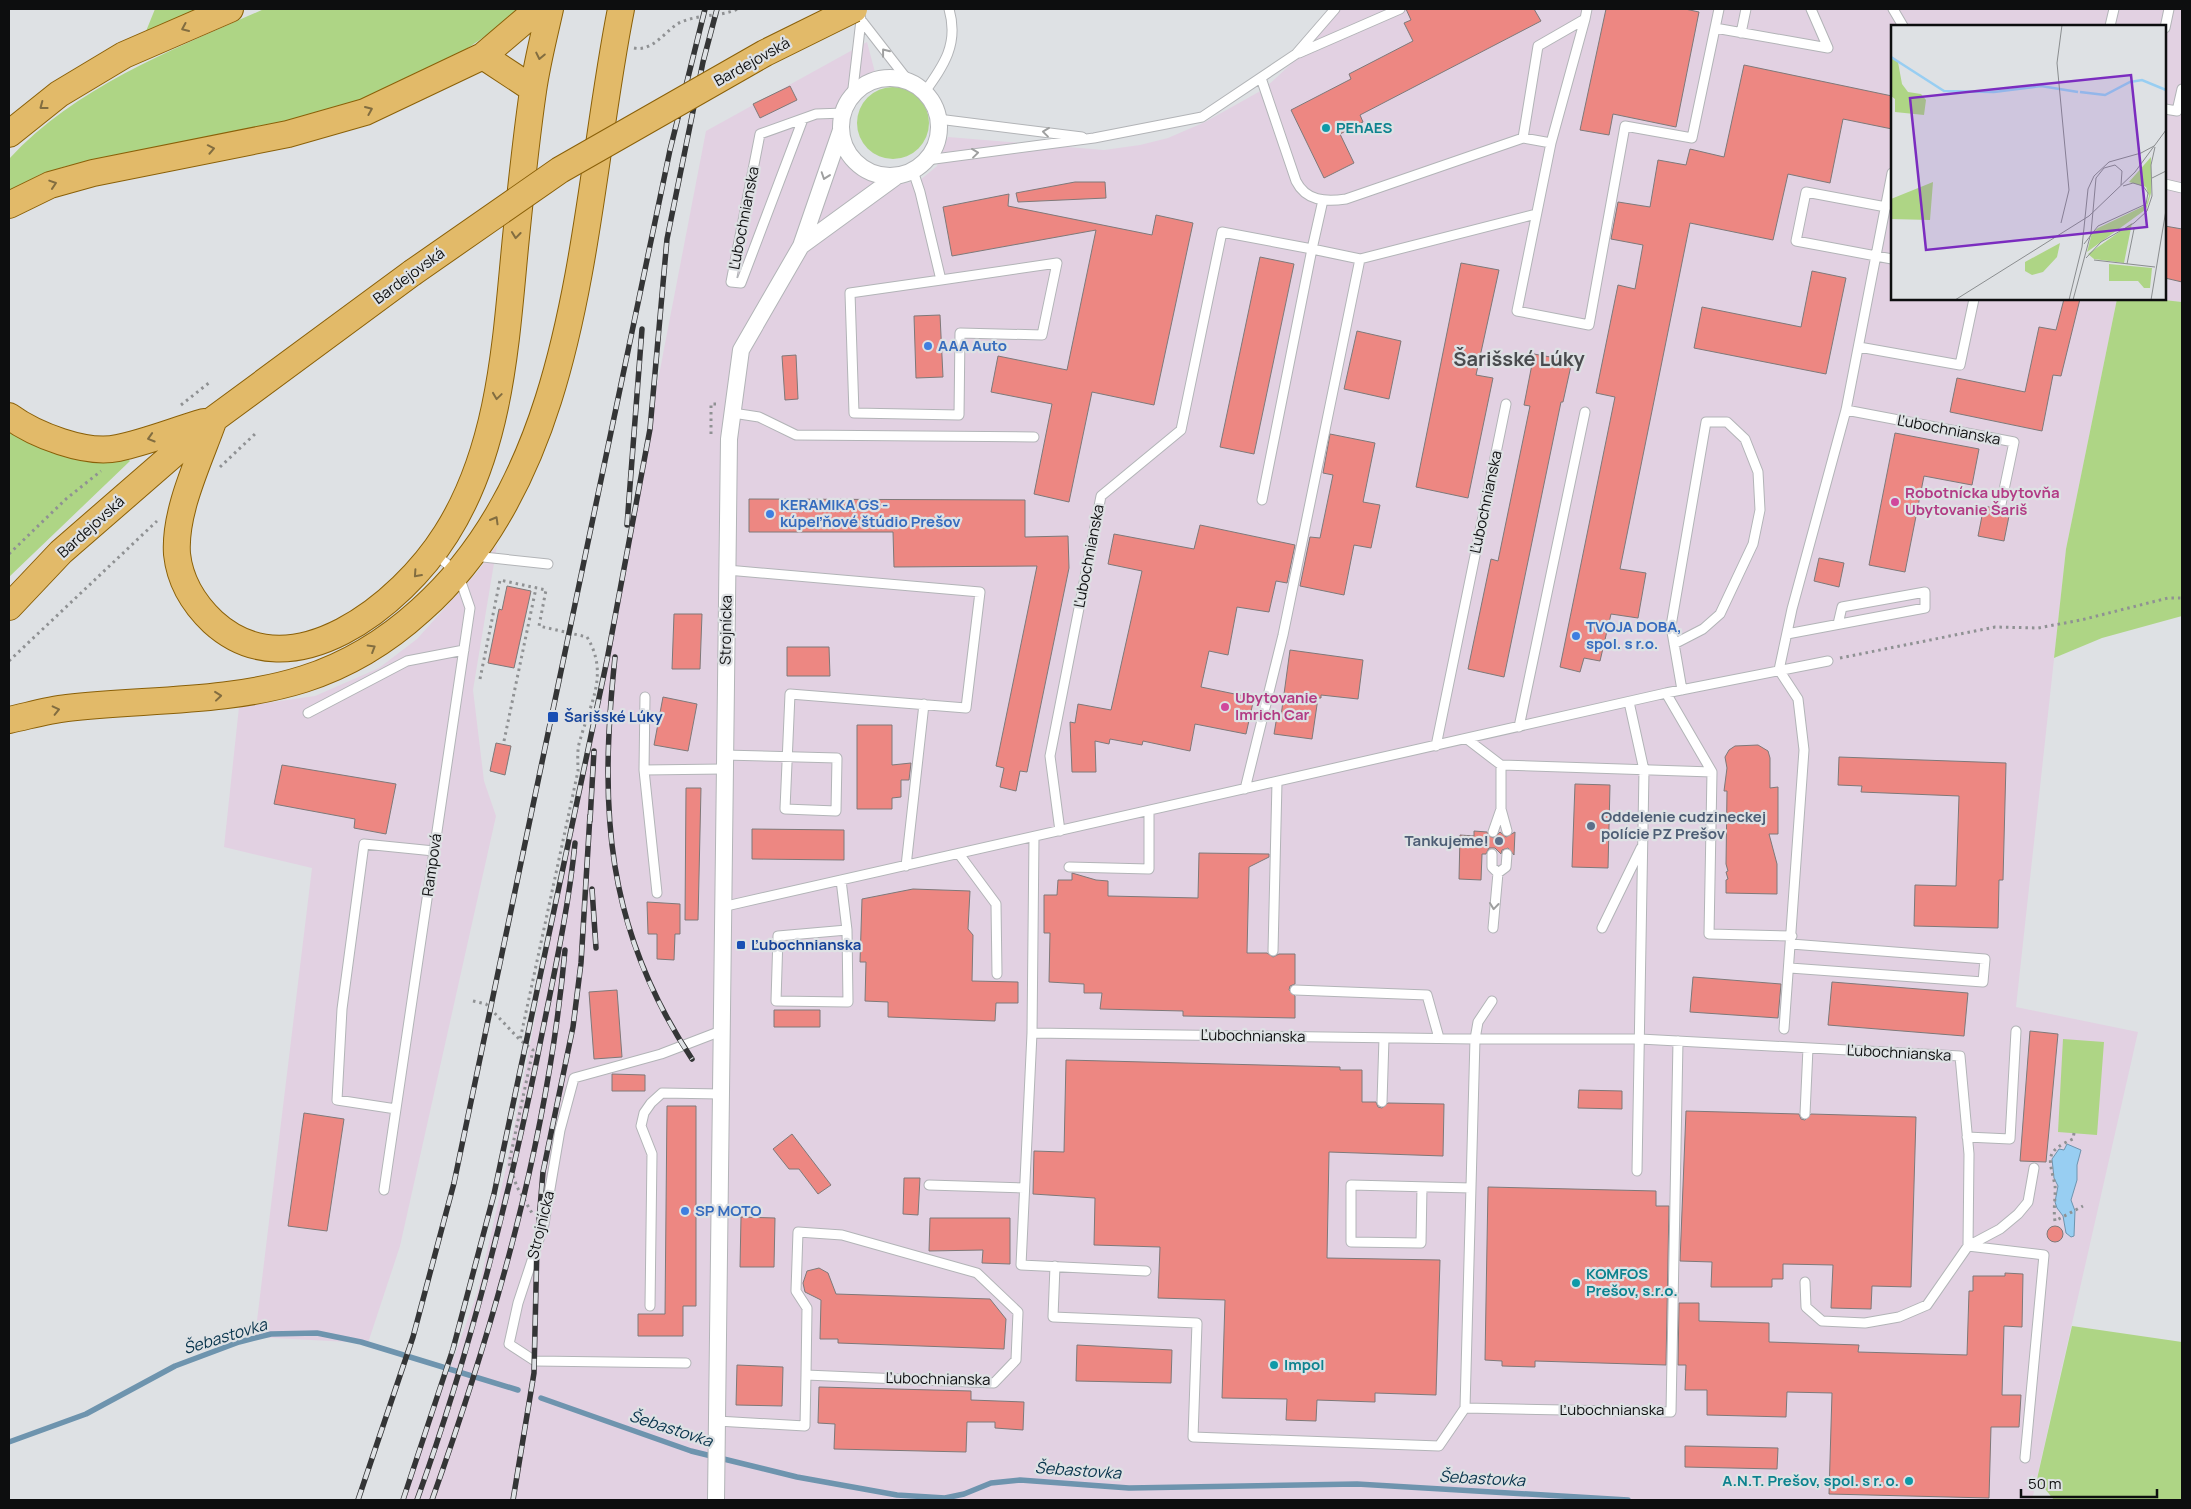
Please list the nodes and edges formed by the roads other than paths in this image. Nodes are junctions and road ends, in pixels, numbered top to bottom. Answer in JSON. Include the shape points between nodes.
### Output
{"nodes":[{"id":1,"x":230,"y":9,"type":"edge"},
{"id":2,"x":538,"y":9,"type":"edge"},
{"id":3,"x":550,"y":9,"type":"edge"},
{"id":4,"x":621,"y":9,"type":"edge"},
{"id":5,"x":859,"y":9,"type":"edge"},
{"id":6,"x":949,"y":9,"type":"edge"},
{"id":7,"x":1335,"y":9,"type":"edge"},
{"id":8,"x":1400,"y":9,"type":"edge"},
{"id":9,"x":1587,"y":9,"type":"edge"},
{"id":10,"x":1719,"y":9,"type":"edge"},
{"id":11,"x":1746,"y":9,"type":"edge"},
{"id":12,"x":1811,"y":9,"type":"edge"},
{"id":13,"x":1893,"y":9,"type":"edge"},
{"id":14,"x":2114,"y":9,"type":"edge"},
{"id":15,"x":2168,"y":9,"type":"edge"},
{"id":16,"x":857,"y":15,"type":"edge"},
{"id":17,"x":1585,"y":19,"type":"junction"},
{"id":18,"x":1901,"y":25,"type":"edge"},
{"id":19,"x":2110,"y":25,"type":"edge"},
{"id":20,"x":2165,"y":25,"type":"edge"},
{"id":21,"x":1714,"y":28,"type":"junction"},
{"id":22,"x":1741,"y":33,"type":"junction"},
{"id":23,"x":1296,"y":54,"type":"junction"},
{"id":24,"x":483,"y":56,"type":"junction"},
{"id":25,"x":1261,"y":78,"type":"junction"},
{"id":26,"x":910,"y":83,"type":"junction"},
{"id":27,"x":533,"y":89,"type":"junction"},
{"id":28,"x":2182,"y":89,"type":"edge"},
{"id":29,"x":924,"y":93,"type":"junction"},
{"id":30,"x":852,"y":97,"type":"junction"},
{"id":31,"x":2166,"y":109,"type":"edge"},
{"id":32,"x":844,"y":113,"type":"junction"},
{"id":33,"x":803,"y":119,"type":"junction"},
{"id":34,"x":938,"y":119,"type":"junction"},
{"id":35,"x":841,"y":130,"type":"junction"},
{"id":36,"x":9,"y":134,"type":"edge"},
{"id":37,"x":1094,"y":138,"type":"junction"},
{"id":38,"x":1523,"y":138,"type":"junction"},
{"id":39,"x":1551,"y":143,"type":"junction"},
{"id":40,"x":927,"y":160,"type":"junction"},
{"id":41,"x":905,"y":173,"type":"junction"},
{"id":42,"x":1891,"y":179,"type":"edge"},
{"id":43,"x":2166,"y":184,"type":"edge"},
{"id":44,"x":2182,"y":188,"type":"edge"},
{"id":45,"x":1323,"y":200,"type":"junction"},
{"id":46,"x":9,"y":205,"type":"edge"},
{"id":47,"x":1886,"y":207,"type":"junction"},
{"id":48,"x":1536,"y":214,"type":"junction"},
{"id":49,"x":801,"y":246,"type":"junction"},
{"id":50,"x":1312,"y":249,"type":"junction"},
{"id":51,"x":1877,"y":256,"type":"junction"},
{"id":52,"x":1360,"y":259,"type":"junction"},
{"id":53,"x":1891,"y":259,"type":"edge"},
{"id":54,"x":941,"y":280,"type":"junction"},
{"id":55,"x":1974,"y":300,"type":"edge"},
{"id":56,"x":1859,"y":347,"type":"junction"},
{"id":57,"x":1506,"y":404,"type":"dead end"},
{"id":58,"x":1846,"y":410,"type":"junction"},
{"id":59,"x":1585,"y":412,"type":"dead end"},
{"id":60,"x":733,"y":413,"type":"junction"},
{"id":61,"x":9,"y":416,"type":"edge"},
{"id":62,"x":214,"y":419,"type":"junction"},
{"id":63,"x":1034,"y":437,"type":"dead end"},
{"id":64,"x":1262,"y":500,"type":"dead end"},
{"id":65,"x":2000,"y":509,"type":"dead end"},
{"id":66,"x":433,"y":553,"type":"junction"},
{"id":67,"x":548,"y":564,"type":"dead end"},
{"id":68,"x":465,"y":565,"type":"junction"},
{"id":69,"x":727,"y":570,"type":"junction"},
{"id":70,"x":9,"y":607,"type":"edge"},
{"id":71,"x":1838,"y":624,"type":"junction"},
{"id":72,"x":1787,"y":634,"type":"junction"},
{"id":73,"x":1674,"y":644,"type":"junction"},
{"id":74,"x":464,"y":650,"type":"junction"},
{"id":75,"x":1828,"y":660,"type":"road end"},
{"id":76,"x":1779,"y":670,"type":"junction"},
{"id":77,"x":1682,"y":690,"type":"junction"},
{"id":78,"x":1666,"y":693,"type":"junction"},
{"id":79,"x":645,"y":697,"type":"dead end"},
{"id":80,"x":1629,"y":702,"type":"junction"},
{"id":81,"x":924,"y":704,"type":"junction"},
{"id":82,"x":308,"y":713,"type":"dead end"},
{"id":83,"x":9,"y":720,"type":"edge"},
{"id":84,"x":1519,"y":727,"type":"junction"},
{"id":85,"x":1467,"y":739,"type":"junction"},
{"id":86,"x":1436,"y":746,"type":"junction"},
{"id":87,"x":786,"y":756,"type":"junction"},
{"id":88,"x":724,"y":762,"type":"junction"},
{"id":89,"x":1500,"y":765,"type":"junction"},
{"id":90,"x":644,"y":770,"type":"junction"},
{"id":91,"x":1644,"y":770,"type":"junction"},
{"id":92,"x":1712,"y":772,"type":"junction"},
{"id":93,"x":1277,"y":782,"type":"junction"},
{"id":94,"x":1245,"y":789,"type":"junction"},
{"id":95,"x":1501,"y":808,"type":"junction"},
{"id":96,"x":1149,"y":811,"type":"junction"},
{"id":97,"x":1060,"y":831,"type":"junction"},
{"id":98,"x":1507,"y":831,"type":"dead end"},
{"id":99,"x":1493,"y":832,"type":"dead end"},
{"id":100,"x":1034,"y":837,"type":"junction"},
{"id":101,"x":1643,"y":845,"type":"junction"},
{"id":102,"x":434,"y":851,"type":"junction"},
{"id":103,"x":959,"y":854,"type":"junction"},
{"id":104,"x":1492,"y":854,"type":"dead end"},
{"id":105,"x":1507,"y":854,"type":"dead end"},
{"id":106,"x":906,"y":866,"type":"junction"},
{"id":107,"x":1069,"y":867,"type":"dead end"},
{"id":108,"x":1498,"y":873,"type":"junction"},
{"id":109,"x":841,"y":880,"type":"junction"},
{"id":110,"x":656,"y":892,"type":"dead end"},
{"id":111,"x":722,"y":907,"type":"junction"},
{"id":112,"x":1493,"y":928,"type":"dead end"},
{"id":113,"x":1602,"y":928,"type":"dead end"},
{"id":114,"x":847,"y":930,"type":"junction"},
{"id":115,"x":1792,"y":940,"type":"junction"},
{"id":116,"x":1273,"y":951,"type":"dead end"},
{"id":117,"x":1790,"y":968,"type":"junction"},
{"id":118,"x":998,"y":974,"type":"dead end"},
{"id":119,"x":1295,"y":990,"type":"dead end"},
{"id":120,"x":1492,"y":1001,"type":"dead end"},
{"id":121,"x":1784,"y":1029,"type":"dead end"},
{"id":122,"x":721,"y":1031,"type":"junction"},
{"id":123,"x":2016,"y":1031,"type":"dead end"},
{"id":124,"x":1032,"y":1033,"type":"junction"},
{"id":125,"x":1384,"y":1038,"type":"junction"},
{"id":126,"x":1439,"y":1038,"type":"junction"},
{"id":127,"x":1475,"y":1039,"type":"junction"},
{"id":128,"x":1640,"y":1039,"type":"junction"},
{"id":129,"x":1678,"y":1041,"type":"junction"},
{"id":130,"x":1808,"y":1048,"type":"junction"},
{"id":131,"x":721,"y":1094,"type":"junction"},
{"id":132,"x":1382,"y":1102,"type":"dead end"},
{"id":133,"x":396,"y":1110,"type":"junction"},
{"id":134,"x":1805,"y":1114,"type":"dead end"},
{"id":135,"x":1967,"y":1137,"type":"junction"},
{"id":136,"x":2034,"y":1168,"type":"dead end"},
{"id":137,"x":1637,"y":1171,"type":"dead end"},
{"id":138,"x":928,"y":1185,"type":"dead end"},
{"id":139,"x":1422,"y":1187,"type":"junction"},
{"id":140,"x":1024,"y":1188,"type":"junction"},
{"id":141,"x":1471,"y":1188,"type":"junction"},
{"id":142,"x":384,"y":1190,"type":"dead end"},
{"id":143,"x":1968,"y":1246,"type":"junction"},
{"id":144,"x":1055,"y":1266,"type":"junction"},
{"id":145,"x":1146,"y":1271,"type":"dead end"},
{"id":146,"x":1805,"y":1282,"type":"dead end"},
{"id":147,"x":650,"y":1306,"type":"dead end"},
{"id":148,"x":686,"y":1363,"type":"dead end"},
{"id":149,"x":806,"y":1375,"type":"junction"},
{"id":150,"x":1465,"y":1408,"type":"junction"},
{"id":151,"x":717,"y":1421,"type":"junction"},
{"id":152,"x":2025,"y":1458,"type":"dead end"},
{"id":153,"x":716,"y":1500,"type":"edge"}],
"edges":[{"from":1,"to":36,"type":"main road","one_way":true,"via":[[124,55],[59,94]]},
{"from":2,"to":24,"type":"main road"},
{"from":3,"to":27,"type":"main road","one_way":true},
{"from":68,"to":4,"type":"main road","one_way":true,"via":[[514,487],[538,432],[559,360],[590,203]]},
{"from":5,"to":16,"type":"lane"},
{"from":6,"to":29,"type":"lane","via":[[954,23],[951,44],[945,64]]},
{"from":7,"to":23,"type":"lane"},
{"from":8,"to":23,"type":"lane"},
{"from":9,"to":17,"type":"lane"},
{"from":10,"to":21,"type":"lane"},
{"from":11,"to":22,"type":"lane"},
{"from":12,"to":22,"type":"lane","via":[[1828,48]]},
{"from":13,"to":18,"type":"lane"},
{"from":14,"to":19,"type":"lane"},
{"from":15,"to":20,"type":"lane"},
{"from":26,"to":16,"type":"lane","one_way":true},
{"from":16,"to":30,"type":"lane"},
{"from":16,"to":62,"type":"main road","name":"Bardejovská","bridge":true,"via":[[765,53],[560,170],[412,272]]},
{"from":17,"to":38,"type":"lane","via":[[1538,46]]},
{"from":17,"to":39,"type":"lane"},
{"from":21,"to":22,"type":"lane"},
{"from":21,"to":48,"type":"lane","via":[[1692,138],[1625,126],[1589,324],[1517,312]]},
{"from":23,"to":25,"type":"lane"},
{"from":24,"to":27,"type":"main road"},
{"from":46,"to":24,"type":"main road","one_way":true,"via":[[50,185],[93,173],[288,134],[365,112]]},
{"from":25,"to":37,"type":"lane","via":[[1202,118]]},
{"from":25,"to":45,"type":"lane","via":[[1296,181],[1307,195]]},
{"from":26,"to":29,"type":"street"},
{"from":26,"to":30,"type":"street","via":[[878,80],[864,86]]},
{"from":27,"to":66,"type":"main road","one_way":true,"via":[[507,330],[494,412],[484,452],[473,478],[447,533]]},
{"from":28,"to":31,"type":"lane","via":[[2178,111]]},
{"from":29,"to":34,"type":"street","via":[[935,107]]},
{"from":30,"to":32,"type":"street"},
{"from":32,"to":33,"type":"lane","name":"Ľubochnianska","via":[[816,114]]},
{"from":32,"to":35,"type":"street"},
{"from":33,"to":33,"type":"lane","name":"Ľubochnianska","via":[[760,134],[731,282],[740,283]]},
{"from":37,"to":34,"type":"lane","one_way":true},
{"from":34,"to":40,"type":"street","via":[[937,140]]},
{"from":35,"to":41,"type":"street","via":[[847,151],[862,167],[882,176]]},
{"from":35,"to":49,"type":"street","one_way":true},
{"from":40,"to":37,"type":"lane","one_way":true},
{"from":38,"to":39,"type":"lane"},
{"from":38,"to":45,"type":"lane","via":[[1346,199]]},
{"from":39,"to":48,"type":"lane"},
{"from":40,"to":41,"type":"street"},
{"from":41,"to":49,"type":"street"},
{"from":41,"to":54,"type":"lane","via":[[920,192]]},
{"from":42,"to":47,"type":"lane"},
{"from":43,"to":44,"type":"lane"},
{"from":45,"to":50,"type":"lane"},
{"from":47,"to":51,"type":"lane"},
{"from":47,"to":51,"type":"lane","via":[[1806,192],[1796,241]]},
{"from":48,"to":52,"type":"lane"},
{"from":49,"to":60,"type":"street","name":"Strojnícka","via":[[741,350]]},
{"from":50,"to":52,"type":"lane","name":"Ľubochnianska"},
{"from":50,"to":64,"type":"lane"},
{"from":50,"to":97,"type":"lane","name":"Ľubochnianska","via":[[1222,232],[1181,430],[1101,496],[1050,756]]},
{"from":51,"to":53,"type":"lane"},
{"from":51,"to":56,"type":"lane"},
{"from":52,"to":94,"type":"lane","via":[[1283,635]]},
{"from":54,"to":54,"type":"lane","via":[[1057,263],[1042,335],[960,333],[959,415],[854,413],[850,293]]},
{"from":55,"to":56,"type":"lane","via":[[1960,365]]},
{"from":56,"to":58,"type":"lane"},
{"from":57,"to":86,"type":"lane","name":"Ľubochnianska"},
{"from":58,"to":65,"type":"lane","name":"Ľubochnianska","via":[[2014,442]]},
{"from":58,"to":72,"type":"lane"},
{"from":59,"to":84,"type":"lane"},
{"from":60,"to":63,"type":"lane","via":[[760,417],[796,436]]},
{"from":60,"to":69,"type":"street","name":"Strojnícka","via":[[729,439]]},
{"from":62,"to":61,"type":"main road","one_way":true,"via":[[117,448],[94,448],[46,437]]},
{"from":66,"to":62,"type":"main road","one_way":true,"via":[[419,572],[387,603],[324,640],[296,648],[277,649],[250,644],[222,630],[187,590],[178,555],[178,529],[184,502]]},
{"from":62,"to":70,"type":"main road","name":"Bardejovská","via":[[61,552]]},
{"from":66,"to":68,"type":"lane"},
{"from":67,"to":68,"type":"lane"},
{"from":68,"to":74,"type":"lane","name":"Rampová","via":[[470,608]]},
{"from":83,"to":68,"type":"main road","one_way":true,"via":[[65,708],[251,692],[308,678],[352,660],[384,640],[435,598]]},
{"from":69,"to":81,"type":"lane","via":[[980,592],[966,708]]},
{"from":69,"to":88,"type":"street","name":"Strojnícka"},
{"from":71,"to":71,"type":"lane","via":[[1925,608],[1925,592],[1842,607]]},
{"from":71,"to":72,"type":"lane"},
{"from":72,"to":76,"type":"lane"},
{"from":73,"to":73,"type":"lane","via":[[1671,626],[1706,422],[1727,422],[1745,439],[1758,472],[1760,510],[1753,544],[1720,614],[1702,629]]},
{"from":73,"to":77,"type":"lane"},
{"from":74,"to":82,"type":"lane","via":[[407,660]]},
{"from":74,"to":102,"type":"lane","name":"Rampová"},
{"from":75,"to":76,"type":"lane"},
{"from":76,"to":77,"type":"lane"},
{"from":76,"to":115,"type":"lane","via":[[1798,699],[1804,750]]},
{"from":77,"to":78,"type":"lane"},
{"from":78,"to":80,"type":"lane"},
{"from":78,"to":92,"type":"lane"},
{"from":79,"to":90,"type":"lane"},
{"from":80,"to":84,"type":"lane"},
{"from":80,"to":91,"type":"lane"},
{"from":81,"to":87,"type":"lane","via":[[790,694]]},
{"from":81,"to":106,"type":"lane"},
{"from":84,"to":85,"type":"lane"},
{"from":85,"to":86,"type":"lane"},
{"from":85,"to":89,"type":"lane"},
{"from":86,"to":93,"type":"lane"},
{"from":87,"to":87,"type":"lane","via":[[837,758],[836,811],[785,809]]},
{"from":87,"to":88,"type":"lane"},
{"from":88,"to":90,"type":"lane"},
{"from":88,"to":111,"type":"street","name":"Strojnícka"},
{"from":89,"to":91,"type":"lane"},
{"from":89,"to":95,"type":"lane"},
{"from":90,"to":110,"type":"lane"},
{"from":91,"to":92,"type":"lane"},
{"from":91,"to":101,"type":"lane"},
{"from":92,"to":115,"type":"lane","via":[[1709,934]]},
{"from":93,"to":94,"type":"lane"},
{"from":93,"to":116,"type":"lane"},
{"from":94,"to":96,"type":"lane"},
{"from":95,"to":98,"type":"lane"},
{"from":95,"to":99,"type":"lane"},
{"from":96,"to":97,"type":"lane"},
{"from":96,"to":107,"type":"lane","via":[[1149,869]]},
{"from":97,"to":100,"type":"lane"},
{"from":100,"to":103,"type":"lane"},
{"from":100,"to":124,"type":"lane"},
{"from":101,"to":113,"type":"lane"},
{"from":101,"to":128,"type":"lane"},
{"from":102,"to":133,"type":"lane","name":"Rampová"},
{"from":102,"to":133,"type":"lane","via":[[364,844],[342,1008],[337,1100]]},
{"from":103,"to":106,"type":"lane"},
{"from":103,"to":118,"type":"lane","via":[[996,904]]},
{"from":104,"to":108,"type":"lane","via":[[1492,866]]},
{"from":105,"to":108,"type":"lane","via":[[1506,867]]},
{"from":106,"to":109,"type":"lane"},
{"from":108,"to":112,"type":"lane","one_way":true},
{"from":109,"to":111,"type":"lane"},
{"from":109,"to":114,"type":"lane"},
{"from":111,"to":122,"type":"street","name":"Strojnícka"},
{"from":114,"to":114,"type":"lane","via":[[848,1002],[776,1001],[778,936]]},
{"from":115,"to":117,"type":"lane"},
{"from":115,"to":117,"type":"lane","via":[[1985,959],[1983,982]]},
{"from":117,"to":121,"type":"lane"},
{"from":119,"to":126,"type":"lane","via":[[1427,995]]},
{"from":120,"to":127,"type":"lane","via":[[1478,1022]]},
{"from":122,"to":131,"type":"street","name":"Strojnícka"},
{"from":122,"to":148,"type":"lane","name":"Strojnícka","via":[[660,1054],[574,1078],[560,1130],[544,1224],[518,1303],[509,1344],[535,1361]]},
{"from":123,"to":135,"type":"lane","via":[[2010,1139]]},
{"from":124,"to":125,"type":"lane","name":"Ľubochnianska"},
{"from":124,"to":140,"type":"lane"},
{"from":125,"to":126,"type":"lane","name":"Ľubochnianska"},
{"from":125,"to":132,"type":"lane"},
{"from":126,"to":127,"type":"lane","name":"Ľubochnianska"},
{"from":127,"to":128,"type":"lane","name":"Ľubochnianska"},
{"from":127,"to":141,"type":"lane"},
{"from":128,"to":129,"type":"lane","name":"Ľubochnianska"},
{"from":128,"to":137,"type":"lane"},
{"from":129,"to":130,"type":"lane","name":"Ľubochnianska"},
{"from":129,"to":150,"type":"lane","name":"Ľubochnianska","via":[[1671,1412]]},
{"from":130,"to":134,"type":"lane"},
{"from":130,"to":135,"type":"lane","name":"Ľubochnianska","via":[[1960,1056]]},
{"from":131,"to":147,"type":"lane","via":[[662,1093],[644,1113],[641,1126],[652,1154]]},
{"from":131,"to":151,"type":"street","name":"Strojnícka"},
{"from":133,"to":142,"type":"lane","name":"Rampová"},
{"from":135,"to":143,"type":"lane","name":"Ľubochnianska"},
{"from":136,"to":143,"type":"lane","via":[[2028,1202],[2018,1214],[2000,1229]]},
{"from":138,"to":140,"type":"lane"},
{"from":139,"to":139,"type":"lane","via":[[1351,1185],[1350,1242],[1421,1243]]},
{"from":139,"to":141,"type":"lane"},
{"from":140,"to":144,"type":"lane","via":[[1020,1265]]},
{"from":141,"to":150,"type":"lane"},
{"from":143,"to":146,"type":"lane","via":[[1927,1305],[1899,1317],[1865,1323],[1822,1321],[1806,1307]]},
{"from":143,"to":152,"type":"lane","via":[[2044,1255]]},
{"from":144,"to":145,"type":"lane"},
{"from":144,"to":150,"type":"lane","via":[[1053,1317],[1196,1323],[1193,1437],[1439,1446]]},
{"from":149,"to":149,"type":"lane","name":"Ľubochnianska","via":[[994,1383],[1016,1360],[1018,1312],[977,1273],[842,1235],[798,1232],[796,1291],[807,1308]]},
{"from":149,"to":151,"type":"lane","name":"Ľubochnianska","via":[[805,1426]]},
{"from":151,"to":153,"type":"street","name":"Strojnícka"}]}
